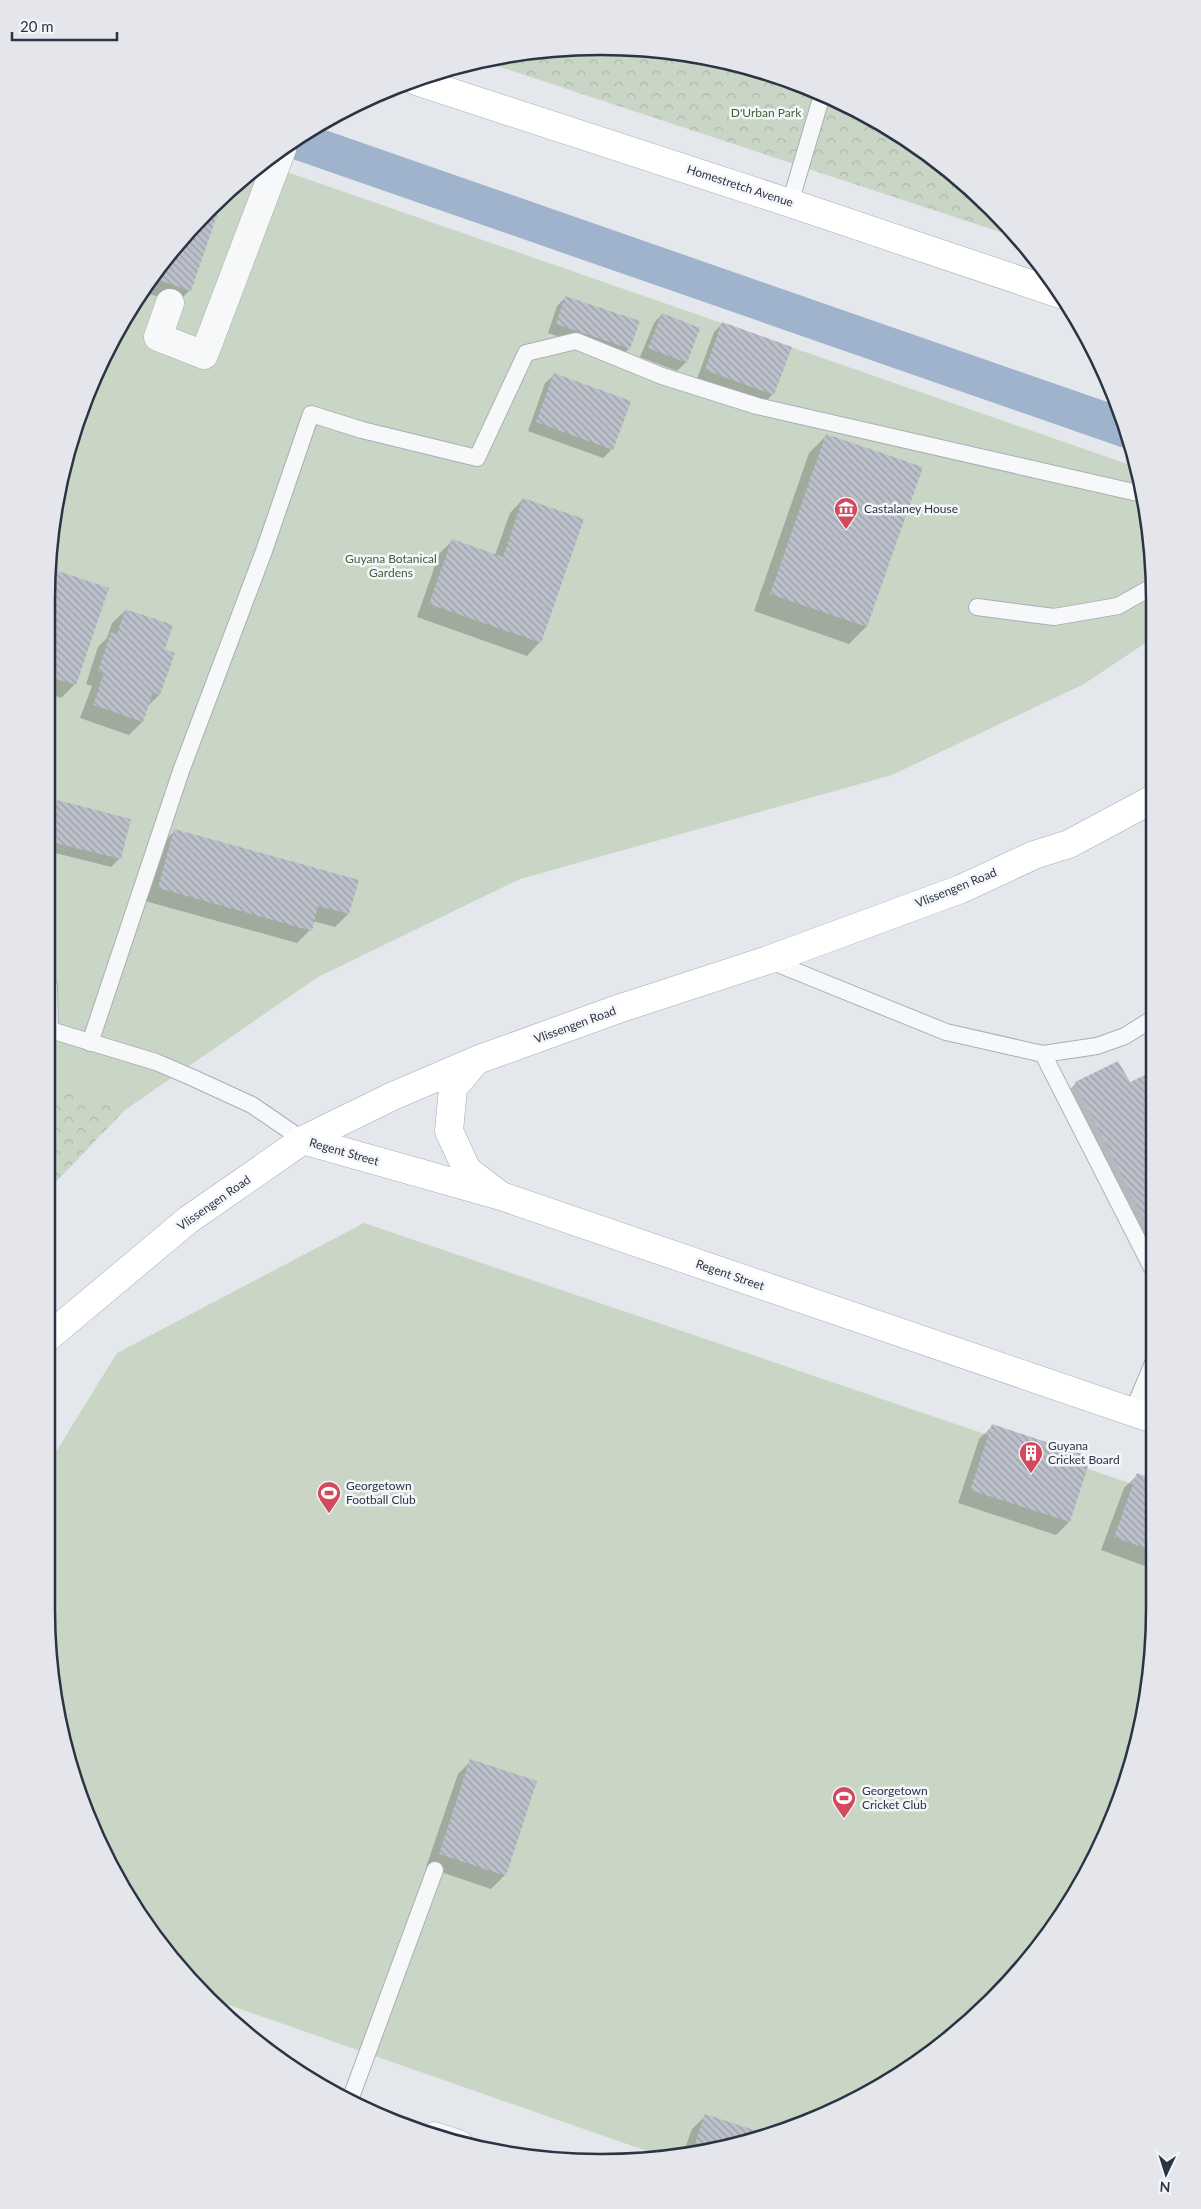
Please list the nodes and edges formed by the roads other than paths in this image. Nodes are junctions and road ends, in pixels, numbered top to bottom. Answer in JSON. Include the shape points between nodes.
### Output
{"nodes":[{"id":1,"x":427,"y":84,"type":"edge"},
{"id":2,"x":820,"y":102,"type":"edge"},
{"id":3,"x":278,"y":160,"type":"edge"},
{"id":4,"x":790,"y":203,"type":"junction"},
{"id":5,"x":1049,"y":290,"type":"edge"},
{"id":6,"x":170,"y":303,"type":"dead end"},
{"id":7,"x":1136,"y":493,"type":"edge"},
{"id":8,"x":1146,"y":590,"type":"edge"},
{"id":9,"x":977,"y":607,"type":"dead end"},
{"id":10,"x":1146,"y":803,"type":"edge"},
{"id":11,"x":768,"y":960,"type":"junction"},
{"id":12,"x":1146,"y":1023,"type":"edge"},
{"id":13,"x":55,"y":1032,"type":"edge"},
{"id":14,"x":90,"y":1042,"type":"junction"},
{"id":15,"x":1043,"y":1054,"type":"junction"},
{"id":16,"x":477,"y":1060,"type":"junction"},
{"id":17,"x":303,"y":1140,"type":"junction"},
{"id":18,"x":501,"y":1196,"type":"junction"},
{"id":19,"x":1146,"y":1256,"type":"edge"},
{"id":20,"x":55,"y":1331,"type":"edge"},
{"id":21,"x":1146,"y":1400,"type":"edge"},
{"id":22,"x":1143,"y":1416,"type":"edge"},
{"id":23,"x":435,"y":1870,"type":"dead end"},
{"id":24,"x":352,"y":2094,"type":"edge"}],
"edges":[{"from":1,"to":4,"type":"main road","name":"Homestretch Avenue"},
{"from":2,"to":4,"type":"lane"},
{"from":3,"to":6,"type":"street","via":[[204,355],[158,337]]},
{"from":4,"to":5,"type":"main road","name":"Homestretch Avenue"},
{"from":7,"to":14,"type":"lane","via":[[757,406],[662,376],[576,341],[526,353],[477,458],[311,414],[264,551],[181,770]]},
{"from":8,"to":9,"type":"lane","via":[[1118,606],[1054,618]]},
{"from":10,"to":11,"type":"main road","name":"Vlissengen Road","via":[[1069,844],[1034,855],[961,889]]},
{"from":11,"to":15,"type":"lane","via":[[946,1032]]},
{"from":11,"to":16,"type":"main road","name":"Vlissengen Road"},
{"from":12,"to":15,"type":"lane","via":[[1126,1036],[1097,1046]]},
{"from":13,"to":14,"type":"lane"},
{"from":14,"to":17,"type":"lane","via":[[156,1062],[252,1105]]},
{"from":15,"to":19,"type":"lane"},
{"from":16,"to":17,"type":"main road","name":"Vlissengen Road"},
{"from":16,"to":18,"type":"main road","via":[[452,1088],[449,1131],[467,1170]]},
{"from":17,"to":18,"type":"main road","name":"Regent Street"},
{"from":17,"to":20,"type":"main road","name":"Vlissengen Road","via":[[188,1220]]},
{"from":18,"to":22,"type":"main road","name":"Regent Street"},
{"from":21,"to":22,"type":"lane"},
{"from":23,"to":24,"type":"lane"}]}
